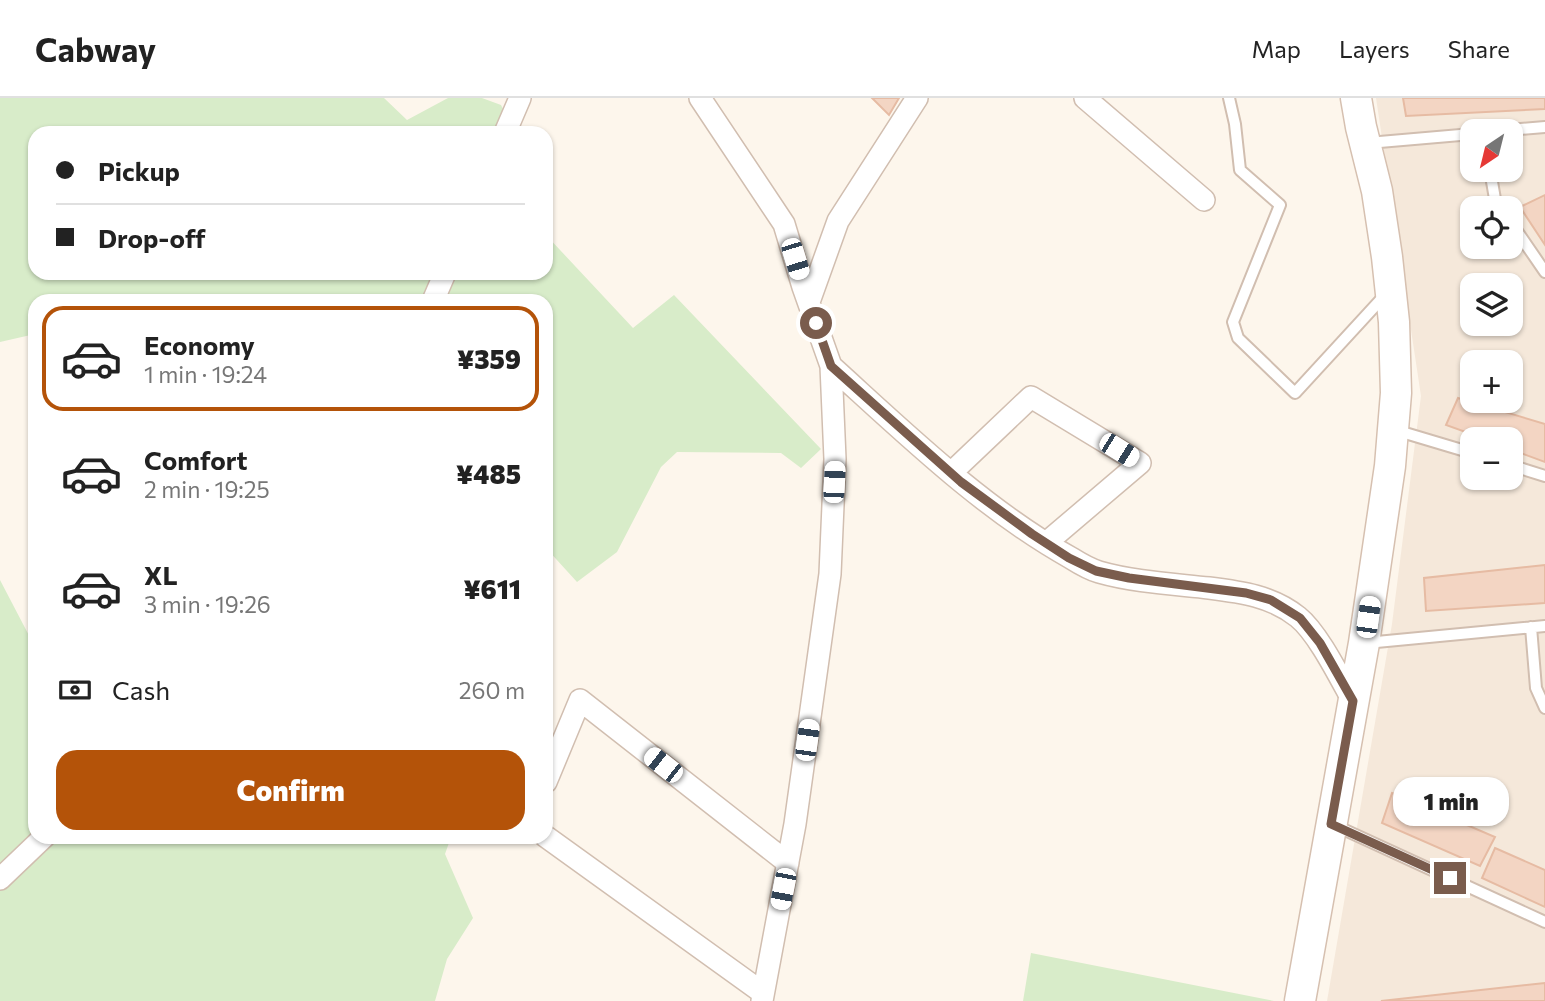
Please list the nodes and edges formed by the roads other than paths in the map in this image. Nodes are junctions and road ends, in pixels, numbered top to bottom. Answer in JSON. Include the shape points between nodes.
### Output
{"nodes":[{"id":1,"x":520,"y":98,"type":"edge"},
{"id":2,"x":700,"y":98,"type":"edge"},
{"id":3,"x":917,"y":98,"type":"edge"},
{"id":4,"x":1085,"y":98,"type":"edge"},
{"id":5,"x":1229,"y":98,"type":"edge"},
{"id":6,"x":1356,"y":98,"type":"edge"},
{"id":7,"x":508,"y":126,"type":"edge"},
{"id":8,"x":1545,"y":127,"type":"edge"},
{"id":9,"x":1523,"y":129,"type":"edge"},
{"id":10,"x":1460,"y":135,"type":"edge"},
{"id":11,"x":1365,"y":143,"type":"junction"},
{"id":12,"x":1204,"y":200,"type":"dead end"},
{"id":13,"x":1523,"y":240,"type":"edge"},
{"id":14,"x":1545,"y":272,"type":"edge"},
{"id":15,"x":1390,"y":289,"type":"junction"},
{"id":16,"x":809,"y":302,"type":"junction"},
{"id":17,"x":831,"y":366,"type":"junction"},
{"id":18,"x":1393,"y":429,"type":"junction"},
{"id":19,"x":1460,"y":449,"type":"edge"},
{"id":20,"x":1523,"y":469,"type":"edge"},
{"id":21,"x":951,"y":473,"type":"junction"},
{"id":22,"x":1545,"y":476,"type":"edge"},
{"id":23,"x":1046,"y":543,"type":"junction"},
{"id":24,"x":1545,"y":626,"type":"edge"},
{"id":25,"x":1531,"y":627,"type":"junction"},
{"id":26,"x":1364,"y":643,"type":"junction"},
{"id":27,"x":1353,"y":701,"type":"junction"},
{"id":28,"x":1545,"y":708,"type":"edge"},
{"id":29,"x":553,"y":765,"type":"edge"},
{"id":30,"x":1331,"y":824,"type":"junction"},
{"id":31,"x":553,"y":842,"type":"edge"},
{"id":32,"x":37,"y":844,"type":"edge"},
{"id":33,"x":788,"y":863,"type":"junction"},
{"id":34,"x":0,"y":879,"type":"edge"},
{"id":35,"x":1545,"y":922,"type":"edge"},
{"id":36,"x":763,"y":997,"type":"edge"},
{"id":37,"x":1300,"y":1001,"type":"edge"}],
"edges":[{"from":1,"to":7,"type":"street"},
{"from":2,"to":16,"type":"street","via":[[784,224]]},
{"from":3,"to":16,"type":"street","via":[[838,221]]},
{"from":4,"to":12,"type":"street"},
{"from":5,"to":15,"type":"lane","via":[[1240,170],[1280,205],[1233,322],[1238,338],[1294,393]]},
{"from":6,"to":11,"type":"street"},
{"from":8,"to":9,"type":"lane"},
{"from":10,"to":11,"type":"lane"},
{"from":11,"to":15,"type":"street","via":[[1377,191]]},
{"from":13,"to":14,"type":"lane"},
{"from":15,"to":18,"type":"street","via":[[1396,393]]},
{"from":16,"to":17,"type":"street"},
{"from":17,"to":21,"type":"street"},
{"from":17,"to":33,"type":"street","via":[[835,459],[830,574]]},
{"from":18,"to":19,"type":"lane"},
{"from":18,"to":26,"type":"street"},
{"from":20,"to":22,"type":"lane"},
{"from":21,"to":23,"type":"street"},
{"from":21,"to":23,"type":"street","via":[[1031,397],[1140,463]]},
{"from":23,"to":27,"type":"street","via":[[1096,571],[1271,600],[1300,618]]},
{"from":24,"to":25,"type":"lane"},
{"from":25,"to":26,"type":"lane"},
{"from":25,"to":28,"type":"lane","via":[[1536,688]]},
{"from":26,"to":27,"type":"street"},
{"from":27,"to":30,"type":"street"},
{"from":29,"to":33,"type":"street","via":[[580,700]]},
{"from":30,"to":35,"type":"lane"},
{"from":30,"to":37,"type":"street"},
{"from":31,"to":36,"type":"street"},
{"from":32,"to":34,"type":"street"},
{"from":33,"to":36,"type":"street"}]}
